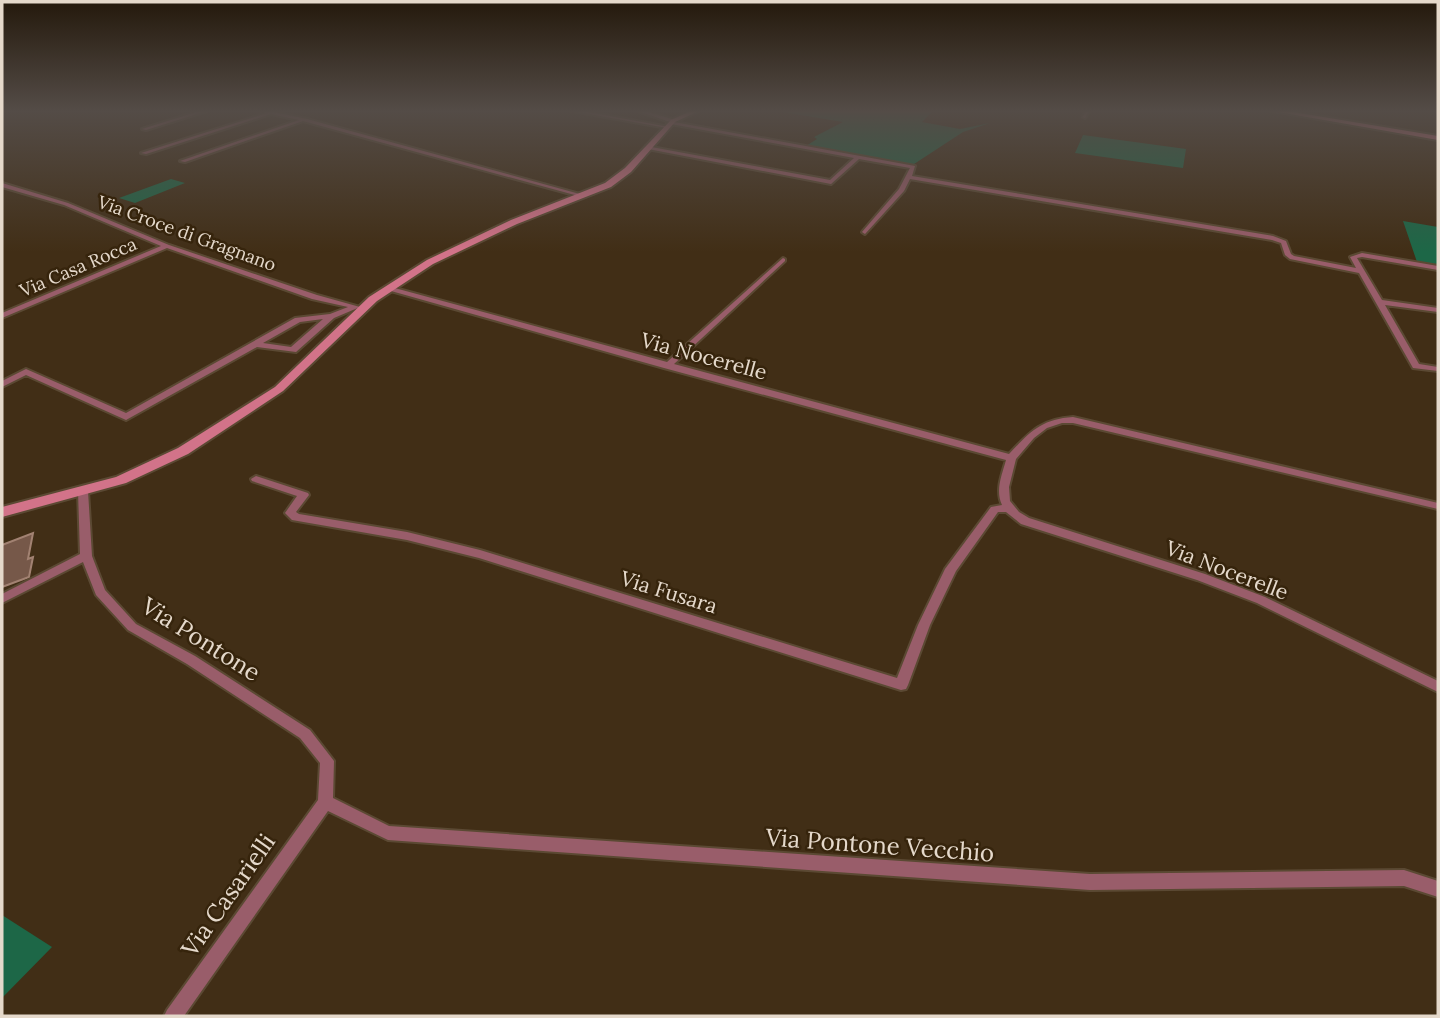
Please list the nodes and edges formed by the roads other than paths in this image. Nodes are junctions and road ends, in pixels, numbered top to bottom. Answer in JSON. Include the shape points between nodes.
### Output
{"nodes":[{"id":1,"x":193,"y":158,"type":"edge"},
{"id":2,"x":442,"y":158,"type":"edge"},
{"id":3,"x":639,"y":158,"type":"edge"},
{"id":4,"x":699,"y":158,"type":"edge"},
{"id":5,"x":857,"y":158,"type":"edge"},
{"id":6,"x":866,"y":158,"type":"edge"},
{"id":7,"x":183,"y":161,"type":"dead end"},
{"id":8,"x":908,"y":177,"type":"junction"},
{"id":9,"x":2,"y":185,"type":"edge"},
{"id":10,"x":584,"y":196,"type":"junction"},
{"id":11,"x":865,"y":232,"type":"dead end"},
{"id":12,"x":167,"y":246,"type":"junction"},
{"id":13,"x":783,"y":260,"type":"dead end"},
{"id":14,"x":1438,"y":268,"type":"edge"},
{"id":15,"x":1361,"y":271,"type":"junction"},
{"id":16,"x":388,"y":289,"type":"junction"},
{"id":17,"x":1378,"y":302,"type":"junction"},
{"id":18,"x":359,"y":308,"type":"junction"},
{"id":19,"x":1438,"y":310,"type":"edge"},
{"id":20,"x":2,"y":316,"type":"edge"},
{"id":21,"x":331,"y":316,"type":"junction"},
{"id":22,"x":255,"y":344,"type":"junction"},
{"id":23,"x":667,"y":366,"type":"junction"},
{"id":24,"x":1438,"y":369,"type":"edge"},
{"id":25,"x":2,"y":384,"type":"edge"},
{"id":26,"x":1011,"y":458,"type":"junction"},
{"id":27,"x":256,"y":480,"type":"dead end"},
{"id":28,"x":83,"y":491,"type":"junction"},
{"id":29,"x":1438,"y":506,"type":"edge"},
{"id":30,"x":1007,"y":508,"type":"junction"},
{"id":31,"x":2,"y":513,"type":"edge"},
{"id":32,"x":86,"y":556,"type":"junction"},
{"id":33,"x":2,"y":599,"type":"edge"},
{"id":34,"x":1438,"y":687,"type":"edge"},
{"id":35,"x":325,"y":802,"type":"junction"},
{"id":36,"x":1438,"y":889,"type":"edge"},
{"id":37,"x":173,"y":1016,"type":"edge"}],
"edges":[{"from":1,"to":7,"type":"street"},
{"from":2,"to":10,"type":"street"},
{"from":3,"to":10,"type":"street","via":[[608,185]]},
{"from":4,"to":5,"type":"street","via":[[831,182]]},
{"from":6,"to":8,"type":"street","via":[[913,167]]},
{"from":8,"to":11,"type":"street"},
{"from":8,"to":15,"type":"street","via":[[1273,238],[1284,242],[1292,258]]},
{"from":9,"to":12,"type":"street","name":"Via Croce di Gragnano","via":[[66,204]]},
{"from":10,"to":16,"type":"street","via":[[461,245]]},
{"from":12,"to":18,"type":"street","name":"Via Croce di Gragnano"},
{"from":12,"to":20,"type":"street","name":"Via Casa Rocca"},
{"from":13,"to":23,"type":"street"},
{"from":14,"to":15,"type":"street","via":[[1354,256]]},
{"from":15,"to":17,"type":"street"},
{"from":16,"to":18,"type":"street"},
{"from":16,"to":23,"type":"street","name":"Via Nocerelle"},
{"from":17,"to":19,"type":"street"},
{"from":17,"to":24,"type":"street","via":[[1416,366]]},
{"from":18,"to":21,"type":"street"},
{"from":18,"to":28,"type":"street","via":[[279,389],[236,419],[161,463]]},
{"from":21,"to":22,"type":"street","via":[[298,320]]},
{"from":21,"to":22,"type":"street","via":[[293,350]]},
{"from":22,"to":25,"type":"street","via":[[126,417],[26,372]]},
{"from":23,"to":26,"type":"street","name":"Via Nocerelle"},
{"from":26,"to":29,"type":"street","via":[[1041,426],[1073,420]]},
{"from":26,"to":30,"type":"street","via":[[1002,497]]},
{"from":27,"to":30,"type":"street","name":"Via Fusara","via":[[304,495],[291,509],[296,517],[480,554],[901,685],[951,569],[995,509]]},
{"from":28,"to":31,"type":"street"},
{"from":28,"to":32,"type":"street","name":"Via Pontone"},
{"from":30,"to":34,"type":"street","name":"Via Nocerelle","via":[[1025,521],[1261,600]]},
{"from":32,"to":33,"type":"street"},
{"from":32,"to":35,"type":"street","name":"Via Pontone","via":[[100,592],[132,627],[305,734],[327,761]]},
{"from":35,"to":36,"type":"street","name":"Via Pontone Vecchio","via":[[388,833],[1090,882],[1404,878]]},
{"from":35,"to":37,"type":"street","name":"Via Casarielli"}]}
